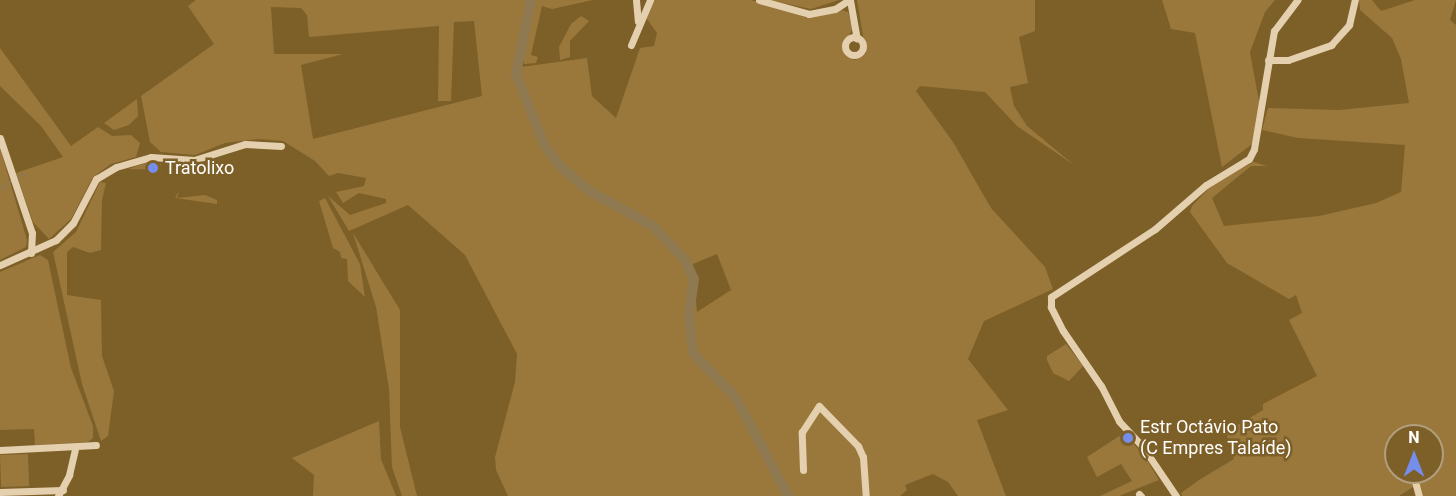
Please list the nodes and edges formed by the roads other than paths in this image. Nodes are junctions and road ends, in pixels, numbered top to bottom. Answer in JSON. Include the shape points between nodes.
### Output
{"nodes":[{"id":1,"x":636,"y":0,"type":"edge"},
{"id":2,"x":650,"y":0,"type":"edge"},
{"id":3,"x":850,"y":0,"type":"edge"},
{"id":4,"x":1298,"y":0,"type":"edge"},
{"id":5,"x":1355,"y":0,"type":"edge"},
{"id":6,"x":761,"y":1,"type":"edge"},
{"id":7,"x":638,"y":22,"type":"junction"},
{"id":8,"x":857,"y":38,"type":"dead end"},
{"id":9,"x":630,"y":45,"type":"dead end"},
{"id":10,"x":1268,"y":60,"type":"junction"},
{"id":11,"x":0,"y":138,"type":"edge"},
{"id":12,"x":281,"y":146,"type":"dead end"},
{"id":13,"x":32,"y":233,"type":"junction"},
{"id":14,"x":46,"y":247,"type":"junction"},
{"id":15,"x":30,"y":253,"type":"junction"},
{"id":16,"x":0,"y":266,"type":"edge"},
{"id":17,"x":96,"y":445,"type":"dead end"},
{"id":18,"x":75,"y":448,"type":"junction"},
{"id":19,"x":0,"y":450,"type":"edge"},
{"id":20,"x":803,"y":470,"type":"dead end"},
{"id":21,"x":0,"y":492,"type":"edge"},
{"id":22,"x":60,"y":493,"type":"edge"},
{"id":23,"x":1419,"y":495,"type":"edge"},
{"id":24,"x":866,"y":496,"type":"edge"},
{"id":25,"x":1176,"y":496,"type":"edge"},
{"id":26,"x":1410,"y":496,"type":"edge"}],
"edges":[{"from":1,"to":7,"type":"street"},
{"from":2,"to":7,"type":"street"},
{"from":3,"to":6,"type":"street","via":[[835,9],[809,14]]},
{"from":3,"to":8,"type":"street"},
{"from":4,"to":10,"type":"street","via":[[1280,19]]},
{"from":5,"to":10,"type":"street","via":[[1349,25],[1331,45],[1288,60]]},
{"from":7,"to":9,"type":"street"},
{"from":10,"to":25,"type":"street","via":[[1254,149],[1249,159],[1206,185],[1155,229],[1051,297],[1050,303],[1119,422],[1143,447]]},
{"from":11,"to":13,"type":"street"},
{"from":12,"to":14,"type":"street","via":[[236,146],[194,160],[156,157],[100,175],[73,223]]},
{"from":13,"to":14,"type":"street"},
{"from":13,"to":15,"type":"street"},
{"from":14,"to":15,"type":"street"},
{"from":15,"to":16,"type":"street"},
{"from":17,"to":18,"type":"street"},
{"from":18,"to":19,"type":"street"},
{"from":18,"to":22,"type":"street"},
{"from":20,"to":24,"type":"street","via":[[803,428],[819,406],[858,446],[863,457]]},
{"from":21,"to":22,"type":"street"},
{"from":23,"to":26,"type":"street"}]}
